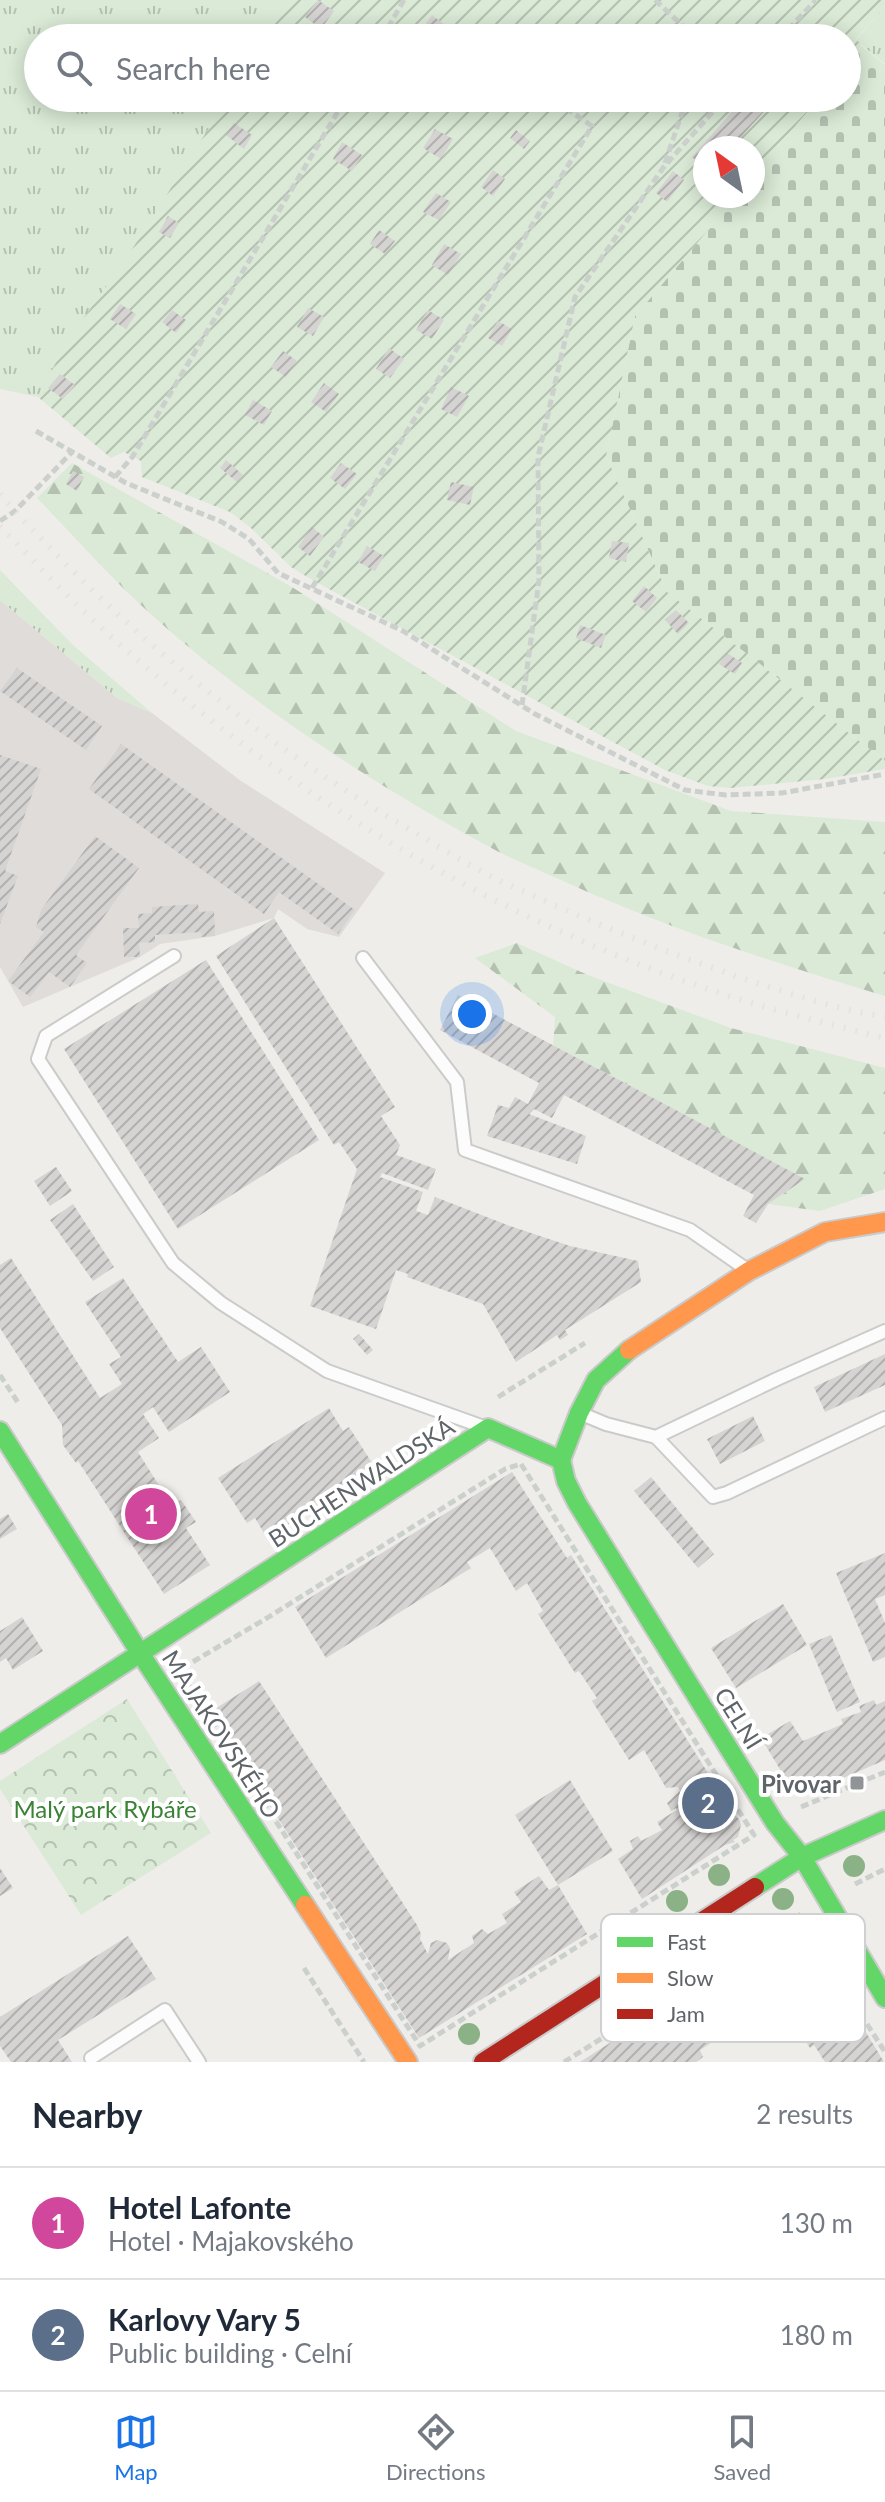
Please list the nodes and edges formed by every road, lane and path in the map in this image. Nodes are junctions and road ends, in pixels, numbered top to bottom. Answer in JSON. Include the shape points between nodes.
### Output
{"nodes":[{"id":1,"x":404,"y":0,"type":"edge"},
{"id":2,"x":655,"y":0,"type":"edge"},
{"id":3,"x":816,"y":0,"type":"edge"},
{"id":4,"x":390,"y":24,"type":"edge"},
{"id":5,"x":681,"y":24,"type":"edge"},
{"id":6,"x":793,"y":24,"type":"edge"},
{"id":7,"x":338,"y":112,"type":"edge"},
{"id":8,"x":572,"y":112,"type":"edge"},
{"id":9,"x":682,"y":112,"type":"edge"},
{"id":10,"x":713,"y":112,"type":"edge"},
{"id":11,"x":663,"y":168,"type":"junction"},
{"id":12,"x":36,"y":431,"type":"dead end"},
{"id":13,"x":72,"y":452,"type":"junction"},
{"id":14,"x":115,"y":477,"type":"junction"},
{"id":15,"x":0,"y":521,"type":"edge"},
{"id":16,"x":312,"y":588,"type":"junction"},
{"id":17,"x":522,"y":705,"type":"junction"},
{"id":18,"x":885,"y":774,"type":"edge"},
{"id":19,"x":174,"y":956,"type":"dead end"},
{"id":20,"x":363,"y":958,"type":"dead end"},
{"id":21,"x":885,"y":1222,"type":"edge"},
{"id":22,"x":749,"y":1271,"type":"junction"},
{"id":23,"x":885,"y":1331,"type":"edge"},
{"id":24,"x":579,"y":1413,"type":"junction"},
{"id":25,"x":885,"y":1418,"type":"edge"},
{"id":26,"x":488,"y":1428,"type":"junction"},
{"id":27,"x":0,"y":1431,"type":"edge"},
{"id":28,"x":656,"y":1437,"type":"junction"},
{"id":29,"x":561,"y":1460,"type":"junction"},
{"id":30,"x":140,"y":1653,"type":"junction"},
{"id":31,"x":0,"y":1744,"type":"edge"},
{"id":32,"x":885,"y":1772,"type":"edge"},
{"id":33,"x":797,"y":1809,"type":"dead end"},
{"id":34,"x":885,"y":1820,"type":"edge"},
{"id":35,"x":754,"y":1835,"type":"joint"},
{"id":36,"x":802,"y":1857,"type":"junction"},
{"id":37,"x":885,"y":1869,"type":"edge"},
{"id":38,"x":825,"y":1898,"type":"junction"},
{"id":39,"x":629,"y":1914,"type":"edge"},
{"id":40,"x":713,"y":1914,"type":"edge"},
{"id":41,"x":800,"y":1914,"type":"edge"},
{"id":42,"x":835,"y":1914,"type":"edge"},
{"id":43,"x":601,"y":1932,"type":"edge"},
{"id":44,"x":865,"y":1965,"type":"edge"},
{"id":45,"x":601,"y":1986,"type":"edge"},
{"id":46,"x":885,"y":1998,"type":"edge"},
{"id":47,"x":601,"y":2039,"type":"edge"},
{"id":48,"x":91,"y":2058,"type":"dead end"},
{"id":49,"x":199,"y":2062,"type":"edge"},
{"id":50,"x":408,"y":2062,"type":"edge"},
{"id":51,"x":483,"y":2062,"type":"edge"},
{"id":52,"x":564,"y":2062,"type":"edge"}],
"edges":[{"from":1,"to":4,"type":"path"},
{"from":2,"to":5,"type":"path"},
{"from":3,"to":6,"type":"path"},
{"from":7,"to":14,"type":"path","via":[[133,456]]},
{"from":8,"to":16,"type":"path","via":[[592,126]]},
{"from":9,"to":11,"type":"path"},
{"from":10,"to":11,"type":"path"},
{"from":11,"to":17,"type":"path","via":[[575,297],[538,457],[539,581]]},
{"from":12,"to":13,"type":"path"},
{"from":13,"to":14,"type":"path"},
{"from":13,"to":15,"type":"path"},
{"from":14,"to":16,"type":"path","via":[[222,522],[249,539],[278,573]]},
{"from":16,"to":17,"type":"path","via":[[403,631]]},
{"from":17,"to":18,"type":"path","via":[[685,790],[782,793]]},
{"from":19,"to":26,"type":"lane","via":[[46,1036],[38,1059],[173,1263],[221,1303],[327,1371]]},
{"from":20,"to":22,"type":"lane","via":[[457,1082],[465,1150],[690,1230]]},
{"from":21,"to":22,"type":"street","via":[[825,1232]]},
{"from":22,"to":24,"type":"street","via":[[631,1348],[596,1380]]},
{"from":23,"to":28,"type":"lane"},
{"from":24,"to":28,"type":"lane"},
{"from":24,"to":29,"type":"street"},
{"from":25,"to":28,"type":"lane","via":[[713,1497]]},
{"from":26,"to":29,"type":"street","name":"BUCHENWALDSKÁ"},
{"from":26,"to":30,"type":"street","name":"BUCHENWALDSKÁ"},
{"from":27,"to":30,"type":"street","name":"MAJAKOVSKÉHO"},
{"from":29,"to":36,"type":"street","name":"CELNÍ","via":[[577,1503],[775,1823]]},
{"from":30,"to":31,"type":"street","name":"BUCHENWALDSKÁ"},
{"from":30,"to":50,"type":"street","name":"MAJAKOVSKÉHO"},
{"from":32,"to":33,"type":"path"},
{"from":34,"to":36,"type":"street"},
{"from":35,"to":39,"type":"path"},
{"from":35,"to":43,"type":"path","via":[[521,1464],[179,1670],[420,2046]]},
{"from":36,"to":38,"type":"street","name":"CELNÍ"},
{"from":36,"to":40,"type":"street"},
{"from":37,"to":38,"type":"path"},
{"from":38,"to":41,"type":"path"},
{"from":38,"to":42,"type":"street","name":"CELNÍ"},
{"from":44,"to":46,"type":"street","name":"CELNÍ"},
{"from":45,"to":51,"type":"street"},
{"from":47,"to":52,"type":"path"},
{"from":48,"to":49,"type":"lane","via":[[165,2010]]}]}
